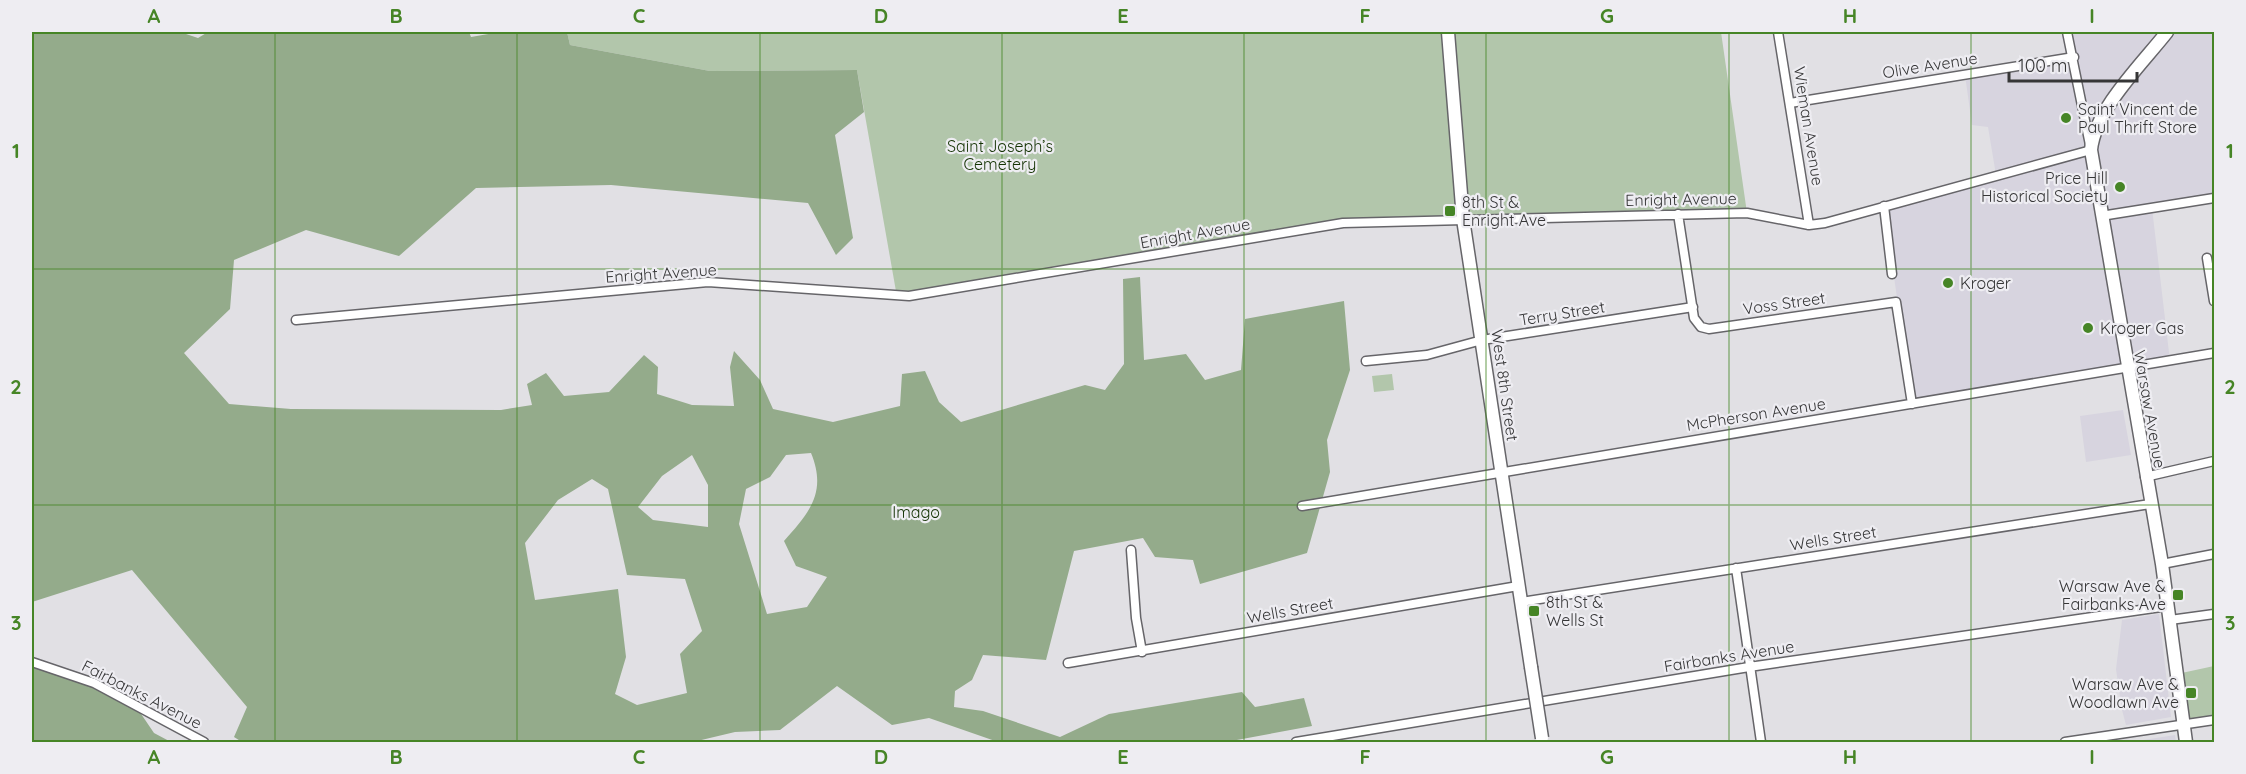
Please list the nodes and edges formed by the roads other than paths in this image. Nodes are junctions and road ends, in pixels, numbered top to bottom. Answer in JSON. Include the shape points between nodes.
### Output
{"nodes":[{"id":1,"x":1448,"y":32,"type":"edge"},
{"id":2,"x":1778,"y":32,"type":"edge"},
{"id":3,"x":2067,"y":32,"type":"edge"},
{"id":4,"x":2167,"y":32,"type":"edge"},
{"id":5,"x":2074,"y":57,"type":"junction"},
{"id":6,"x":1790,"y":103,"type":"junction"},
{"id":7,"x":2091,"y":150,"type":"junction"},
{"id":8,"x":2214,"y":198,"type":"edge"},
{"id":9,"x":1884,"y":206,"type":"junction"},
{"id":10,"x":1678,"y":214,"type":"junction"},
{"id":11,"x":2101,"y":216,"type":"junction"},
{"id":12,"x":1463,"y":219,"type":"junction"},
{"id":13,"x":1809,"y":225,"type":"junction"},
{"id":14,"x":2207,"y":258,"type":"dead end"},
{"id":15,"x":1892,"y":274,"type":"dead end"},
{"id":16,"x":2214,"y":301,"type":"edge"},
{"id":17,"x":1693,"y":307,"type":"junction"},
{"id":18,"x":296,"y":320,"type":"dead end"},
{"id":19,"x":1482,"y":340,"type":"junction"},
{"id":20,"x":2214,"y":353,"type":"edge"},
{"id":21,"x":1366,"y":361,"type":"dead end"},
{"id":22,"x":2126,"y":368,"type":"junction"},
{"id":23,"x":1912,"y":404,"type":"junction"},
{"id":24,"x":2214,"y":461,"type":"edge"},
{"id":25,"x":1501,"y":471,"type":"junction"},
{"id":26,"x":2145,"y":477,"type":"junction"},
{"id":27,"x":2150,"y":504,"type":"junction"},
{"id":28,"x":1302,"y":506,"type":"dead end"},
{"id":29,"x":1131,"y":550,"type":"dead end"},
{"id":30,"x":2214,"y":554,"type":"edge"},
{"id":31,"x":2162,"y":564,"type":"junction"},
{"id":32,"x":1736,"y":568,"type":"junction"},
{"id":33,"x":1518,"y":586,"type":"junction"},
{"id":34,"x":1521,"y":602,"type":"junction"},
{"id":35,"x":2168,"y":606,"type":"junction"},
{"id":36,"x":2214,"y":614,"type":"edge"},
{"id":37,"x":2170,"y":620,"type":"junction"},
{"id":38,"x":1142,"y":652,"type":"junction"},
{"id":39,"x":32,"y":663,"type":"edge"},
{"id":40,"x":1068,"y":663,"type":"dead end"},
{"id":41,"x":1749,"y":667,"type":"junction"},
{"id":42,"x":2214,"y":720,"type":"edge"},
{"id":43,"x":2184,"y":725,"type":"junction"},
{"id":44,"x":1543,"y":740,"type":"edge"},
{"id":45,"x":204,"y":742,"type":"edge"},
{"id":46,"x":1296,"y":742,"type":"edge"},
{"id":47,"x":1761,"y":742,"type":"edge"},
{"id":48,"x":2065,"y":742,"type":"edge"},
{"id":49,"x":2187,"y":742,"type":"edge"}],
"edges":[{"from":1,"to":12,"type":"main road","name":"West 8th Street"},
{"from":2,"to":6,"type":"street","name":"Wieman Avenue"},
{"from":3,"to":5,"type":"street"},
{"from":4,"to":7,"type":"main road","name":"Warsaw Avenue","via":[[2108,107],[2094,133]]},
{"from":5,"to":6,"type":"street","name":"Olive Avenue"},
{"from":5,"to":7,"type":"street"},
{"from":6,"to":13,"type":"street","name":"Wieman Avenue"},
{"from":7,"to":9,"type":"street","name":"Enright Avenue"},
{"from":7,"to":11,"type":"main road","name":"Warsaw Avenue"},
{"from":8,"to":11,"type":"street"},
{"from":9,"to":13,"type":"street","name":"Enright Avenue"},
{"from":9,"to":15,"type":"street"},
{"from":10,"to":12,"type":"street","name":"Enright Avenue"},
{"from":10,"to":13,"type":"street","name":"Enright Avenue","via":[[1746,213]]},
{"from":10,"to":17,"type":"street"},
{"from":11,"to":22,"type":"main road","name":"Warsaw Avenue"},
{"from":12,"to":18,"type":"street","name":"Enright Avenue","via":[[1343,223],[909,296],[708,282]]},
{"from":12,"to":19,"type":"main road","name":"West 8th Street"},
{"from":14,"to":16,"type":"street"},
{"from":17,"to":19,"type":"street","name":"Terry Street"},
{"from":17,"to":23,"type":"street","name":"Voss Street","via":[[1697,324],[1709,329],[1896,302]]},
{"from":19,"to":21,"type":"street","name":"Terry Street","via":[[1427,355]]},
{"from":19,"to":25,"type":"main road","name":"West 8th Street"},
{"from":20,"to":22,"type":"street","name":"McPherson Avenue"},
{"from":22,"to":23,"type":"street","name":"McPherson Avenue"},
{"from":22,"to":26,"type":"main road","name":"Warsaw Avenue"},
{"from":23,"to":25,"type":"street","name":"McPherson Avenue"},
{"from":24,"to":26,"type":"street"},
{"from":25,"to":28,"type":"street","name":"McPherson Avenue"},
{"from":25,"to":33,"type":"main road","name":"West 8th Street"},
{"from":26,"to":27,"type":"main road","name":"Warsaw Avenue"},
{"from":27,"to":31,"type":"main road","name":"Warsaw Avenue"},
{"from":27,"to":32,"type":"street","name":"Wells Street"},
{"from":29,"to":38,"type":"street"},
{"from":30,"to":31,"type":"street"},
{"from":31,"to":35,"type":"main road","name":"Warsaw Avenue"},
{"from":32,"to":34,"type":"street","name":"Wells Street"},
{"from":32,"to":41,"type":"street"},
{"from":33,"to":34,"type":"main road","name":"West 8th Street"},
{"from":33,"to":38,"type":"street","name":"Wells Street"},
{"from":34,"to":44,"type":"main road","name":"West 8th Street","bridge":true},
{"from":35,"to":37,"type":"main road","name":"Warsaw Avenue"},
{"from":35,"to":41,"type":"street","name":"Fairbanks Avenue"},
{"from":36,"to":37,"type":"street"},
{"from":37,"to":43,"type":"main road","name":"Warsaw Avenue"},
{"from":38,"to":40,"type":"street","name":"Wells Street"},
{"from":39,"to":45,"type":"street","name":"Fairbanks Avenue","via":[[94,683]]},
{"from":41,"to":46,"type":"street","name":"Fairbanks Avenue"},
{"from":41,"to":47,"type":"street"},
{"from":42,"to":43,"type":"street"},
{"from":43,"to":48,"type":"street"},
{"from":43,"to":49,"type":"main road","name":"Warsaw Avenue"}]}
